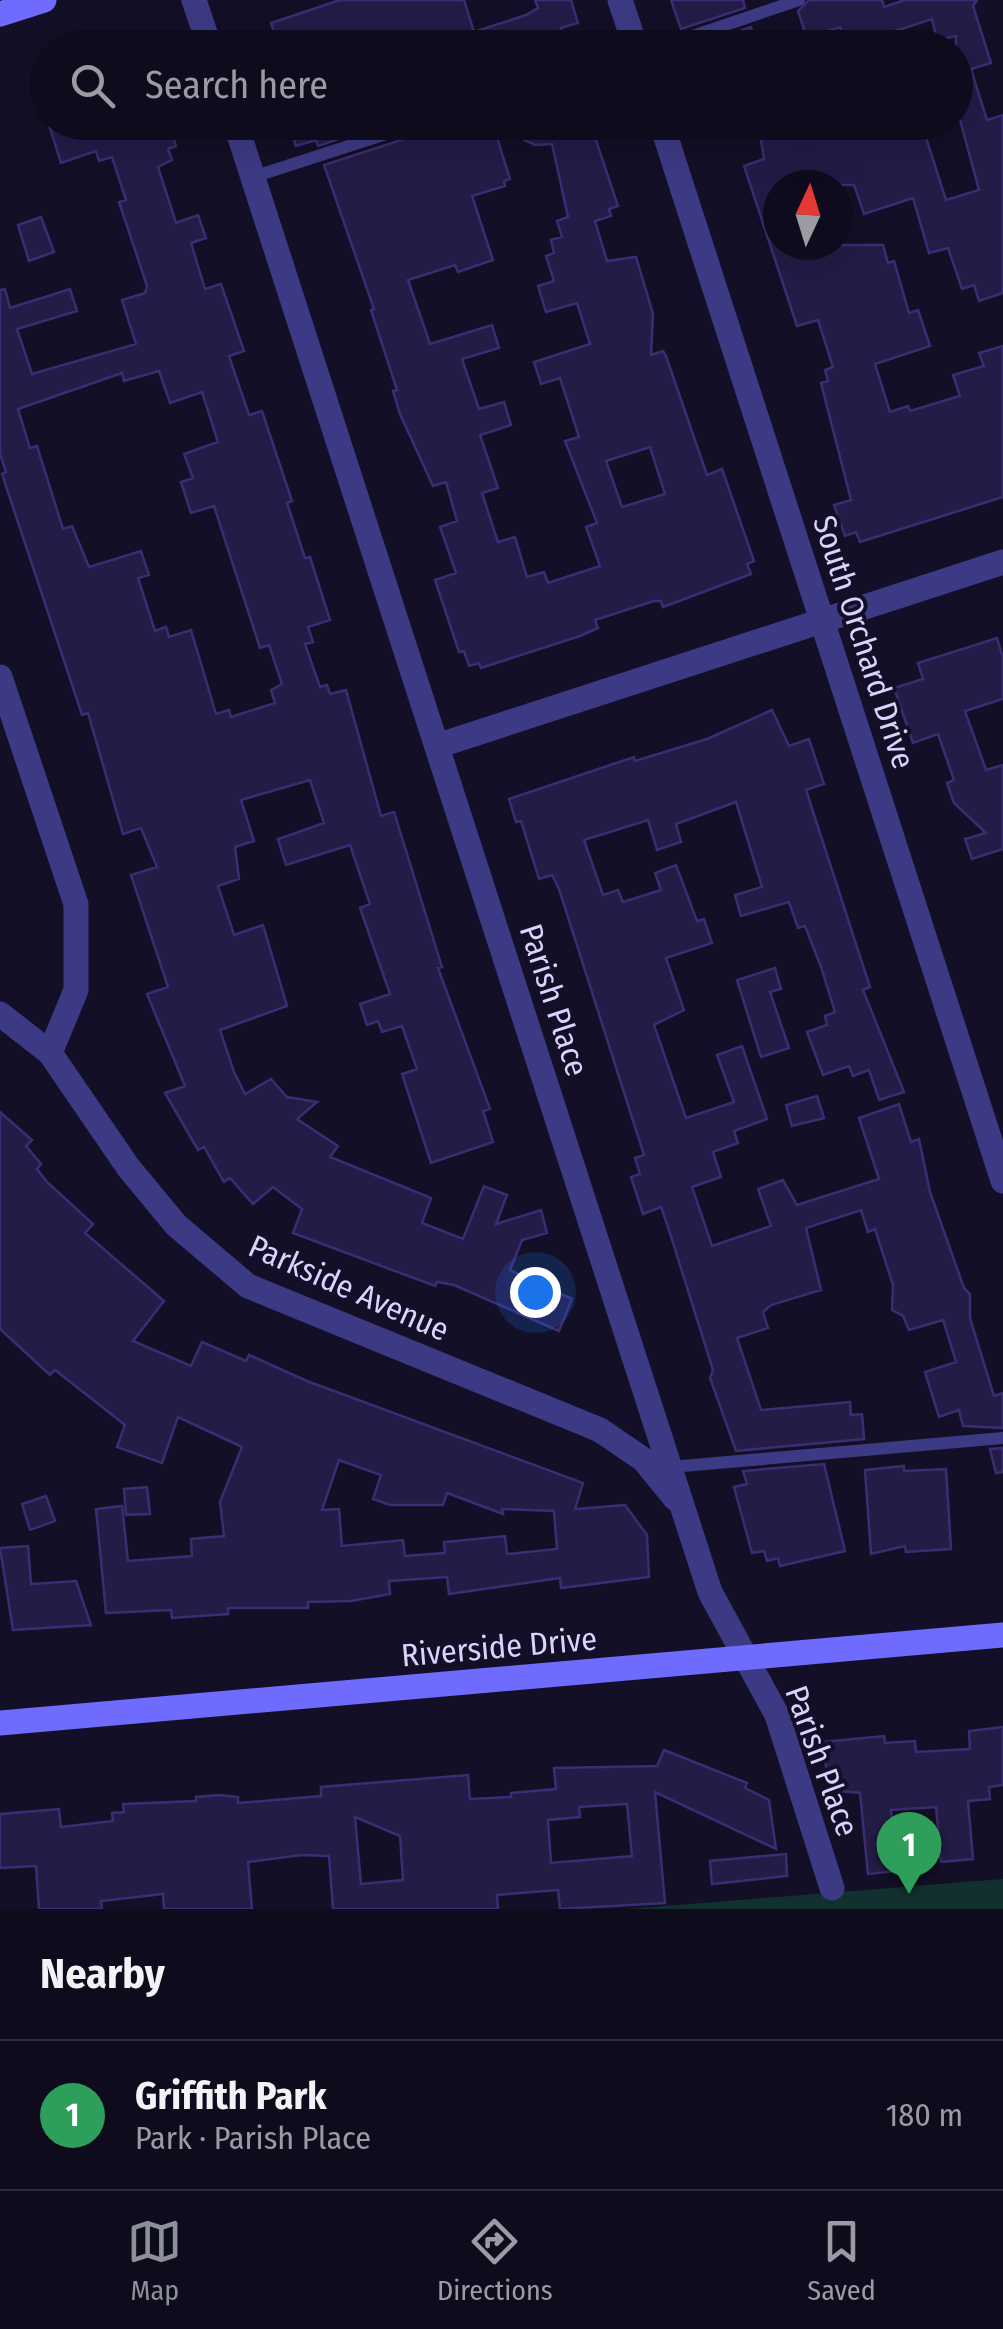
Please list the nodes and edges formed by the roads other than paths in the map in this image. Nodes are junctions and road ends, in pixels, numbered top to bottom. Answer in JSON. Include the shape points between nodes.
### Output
{"nodes":[{"id":1,"x":44,"y":0,"type":"edge"},
{"id":2,"x":194,"y":0,"type":"edge"},
{"id":3,"x":620,"y":0,"type":"edge"},
{"id":4,"x":799,"y":0,"type":"edge"},
{"id":5,"x":0,"y":14,"type":"edge"},
{"id":6,"x":204,"y":30,"type":"edge"},
{"id":7,"x":630,"y":30,"type":"edge"},
{"id":8,"x":710,"y":30,"type":"edge"},
{"id":9,"x":241,"y":140,"type":"edge"},
{"id":10,"x":367,"y":140,"type":"edge"},
{"id":11,"x":667,"y":140,"type":"edge"},
{"id":12,"x":254,"y":176,"type":"junction"},
{"id":13,"x":1003,"y":562,"type":"edge"},
{"id":14,"x":823,"y":620,"type":"junction"},
{"id":15,"x":0,"y":678,"type":"edge"},
{"id":16,"x":438,"y":746,"type":"junction"},
{"id":17,"x":0,"y":1014,"type":"edge"},
{"id":18,"x":50,"y":1053,"type":"junction"},
{"id":19,"x":1003,"y":1182,"type":"edge"},
{"id":20,"x":1003,"y":1438,"type":"edge"},
{"id":21,"x":671,"y":1467,"type":"junction"},
{"id":22,"x":684,"y":1509,"type":"junction"},
{"id":23,"x":1003,"y":1634,"type":"edge"},
{"id":24,"x":745,"y":1658,"type":"junction"},
{"id":25,"x":0,"y":1723,"type":"edge"},
{"id":26,"x":832,"y":1888,"type":"dead end"}],
"edges":[{"from":1,"to":5,"type":"main road"},
{"from":2,"to":6,"type":"street"},
{"from":3,"to":7,"type":"street"},
{"from":4,"to":8,"type":"lane"},
{"from":9,"to":12,"type":"street","name":"Parish Place"},
{"from":10,"to":12,"type":"lane"},
{"from":11,"to":14,"type":"street","name":"South Orchard Drive"},
{"from":12,"to":16,"type":"street","name":"Parish Place"},
{"from":13,"to":14,"type":"street"},
{"from":14,"to":16,"type":"street"},
{"from":14,"to":19,"type":"street","name":"South Orchard Drive"},
{"from":15,"to":18,"type":"street","via":[[76,904],[76,990]]},
{"from":16,"to":21,"type":"street","name":"Parish Place"},
{"from":17,"to":18,"type":"street","name":"Parkside Avenue"},
{"from":18,"to":22,"type":"street","name":"Parkside Avenue","via":[[176,1225],[248,1286],[600,1430],[644,1460]]},
{"from":20,"to":21,"type":"lane"},
{"from":21,"to":22,"type":"street","name":"Parish Place"},
{"from":22,"to":24,"type":"street","name":"Parish Place","via":[[710,1592]]},
{"from":23,"to":24,"type":"main road","name":"Riverside Drive"},
{"from":24,"to":25,"type":"main road","name":"Riverside Drive"},
{"from":24,"to":26,"type":"street","name":"Parish Place","via":[[777,1715]]}]}
